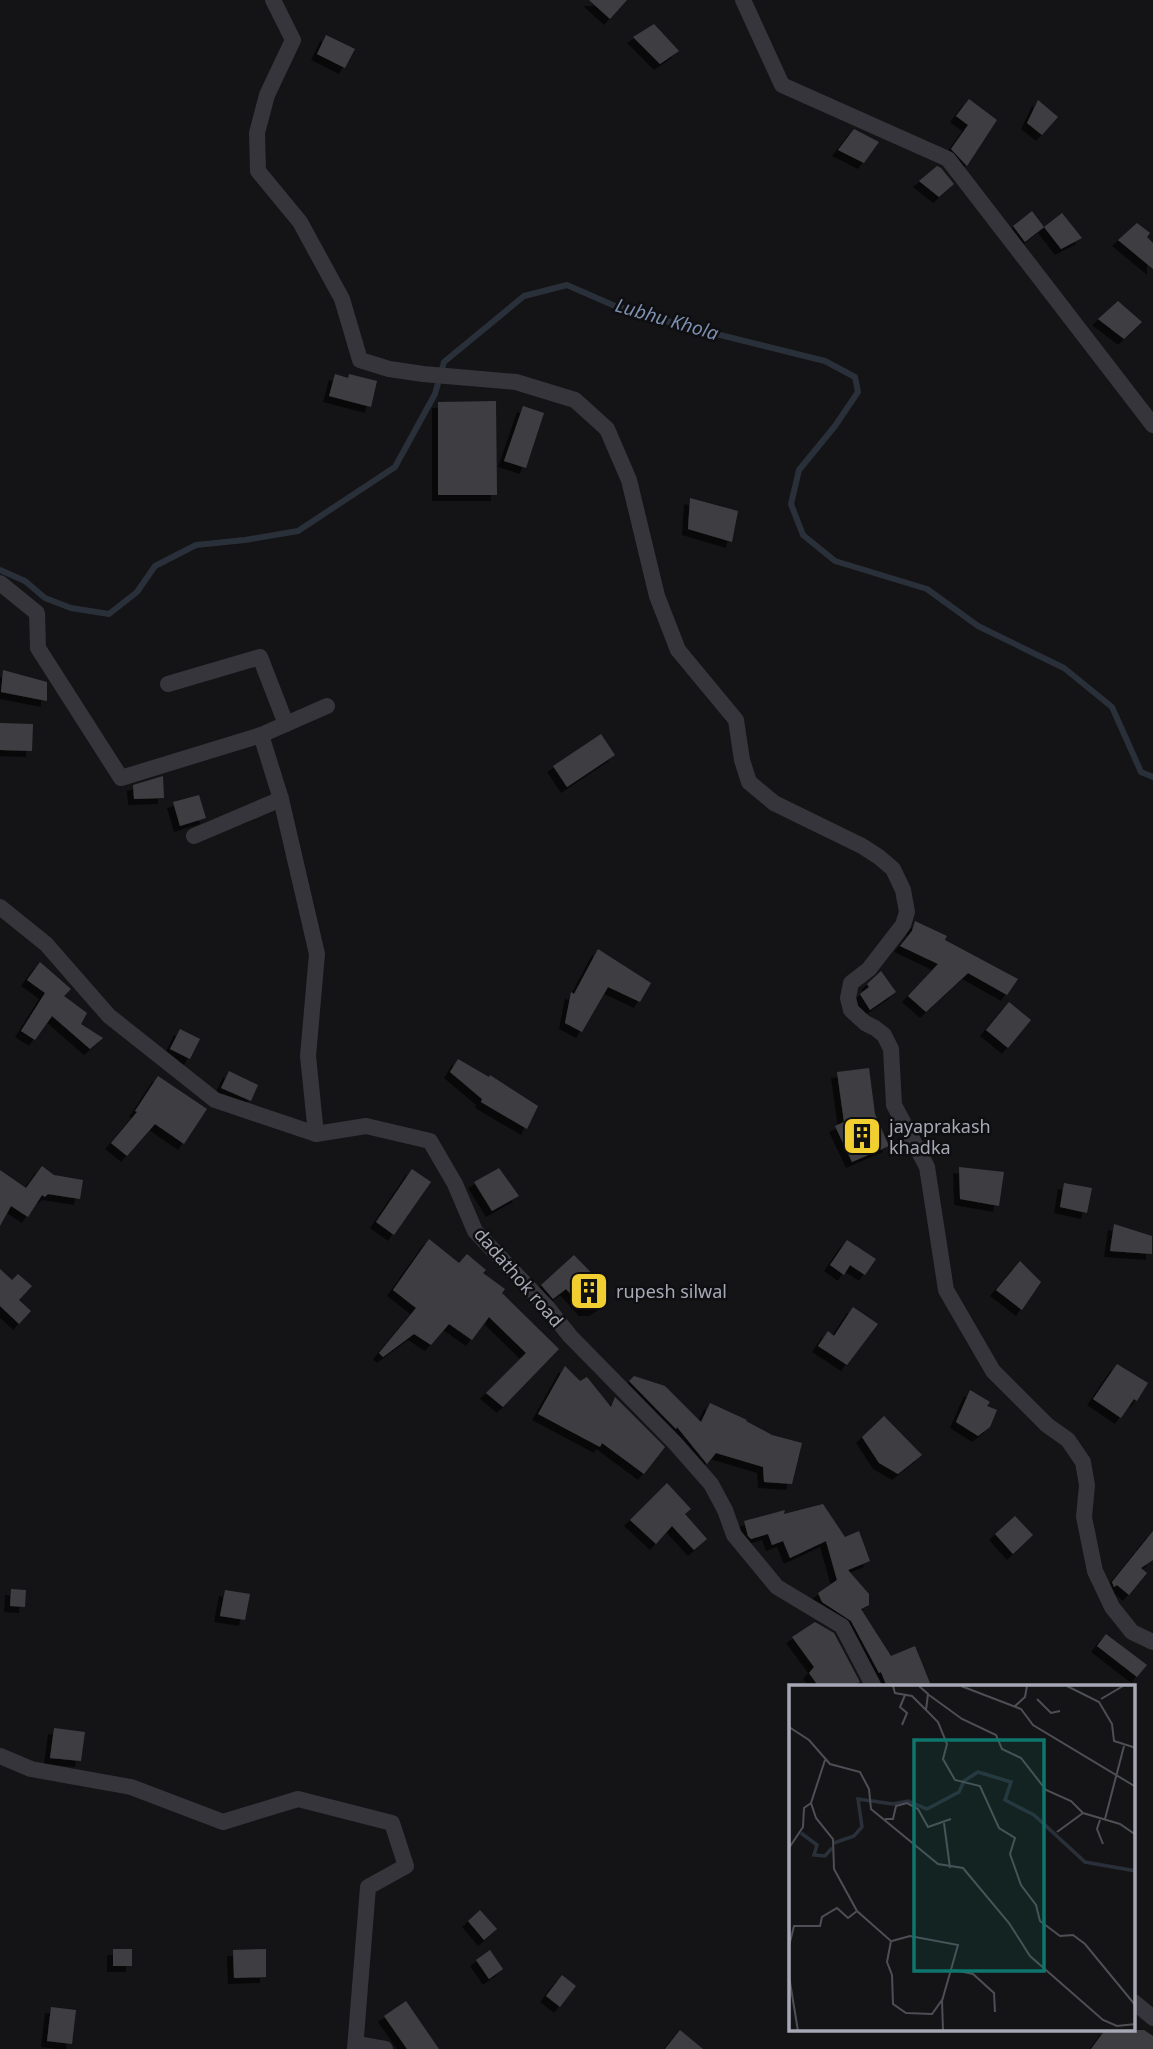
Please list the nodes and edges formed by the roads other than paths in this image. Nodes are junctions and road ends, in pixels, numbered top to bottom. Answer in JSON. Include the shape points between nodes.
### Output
{"nodes":[{"id":1,"x":273,"y":0,"type":"edge"},
{"id":2,"x":743,"y":0,"type":"edge"},
{"id":3,"x":1153,"y":425,"type":"edge"},
{"id":4,"x":0,"y":583,"type":"edge"},
{"id":5,"x":168,"y":684,"type":"dead end"},
{"id":6,"x":327,"y":706,"type":"dead end"},
{"id":7,"x":286,"y":724,"type":"junction"},
{"id":8,"x":261,"y":735,"type":"junction"},
{"id":9,"x":281,"y":799,"type":"junction"},
{"id":10,"x":194,"y":836,"type":"dead end"},
{"id":11,"x":0,"y":907,"type":"edge"},
{"id":12,"x":316,"y":1134,"type":"junction"},
{"id":13,"x":1153,"y":1642,"type":"edge"},
{"id":14,"x":873,"y":1685,"type":"edge"},
{"id":15,"x":0,"y":1756,"type":"edge"},
{"id":16,"x":1136,"y":2004,"type":"edge"},
{"id":17,"x":1153,"y":2018,"type":"edge"},
{"id":18,"x":356,"y":2047,"type":"edge"},
{"id":19,"x":385,"y":2049,"type":"edge"}],
"edges":[{"from":1,"to":13,"type":"street","via":[[293,40],[267,95],[257,133],[258,171],[306,233],[342,299],[360,360],[451,378],[516,382],[575,400],[607,429],[629,480],[657,596],[678,650],[736,720],[749,782],[774,803],[862,846],[893,869],[907,912],[903,925],[869,969],[850,983],[848,998],[852,1010],[884,1035],[891,1049],[894,1105],[927,1167],[946,1290],[993,1371],[1046,1425],[1068,1440],[1083,1462],[1087,1485],[1084,1517],[1095,1571],[1112,1607],[1132,1632]]},
{"from":2,"to":3,"type":"street","via":[[782,85],[948,159]]},
{"from":4,"to":8,"type":"street","via":[[37,613],[38,648],[121,778]]},
{"from":5,"to":7,"type":"street","via":[[260,657]]},
{"from":6,"to":7,"type":"street"},
{"from":7,"to":8,"type":"street"},
{"from":8,"to":9,"type":"street"},
{"from":9,"to":10,"type":"street"},
{"from":9,"to":12,"type":"street","via":[[317,954],[308,1056]]},
{"from":11,"to":12,"type":"street","name":"dadathok road","via":[[46,944],[110,1016],[215,1100]]},
{"from":12,"to":14,"type":"street","name":"dadathok road","via":[[366,1126],[430,1141],[475,1231],[711,1484],[734,1535],[778,1587],[842,1626]]},
{"from":15,"to":18,"type":"street","via":[[31,1769],[131,1787],[223,1822],[298,1799],[392,1823],[405,1866],[368,1887]]},
{"from":16,"to":17,"type":"street"},
{"from":18,"to":19,"type":"street"}]}
